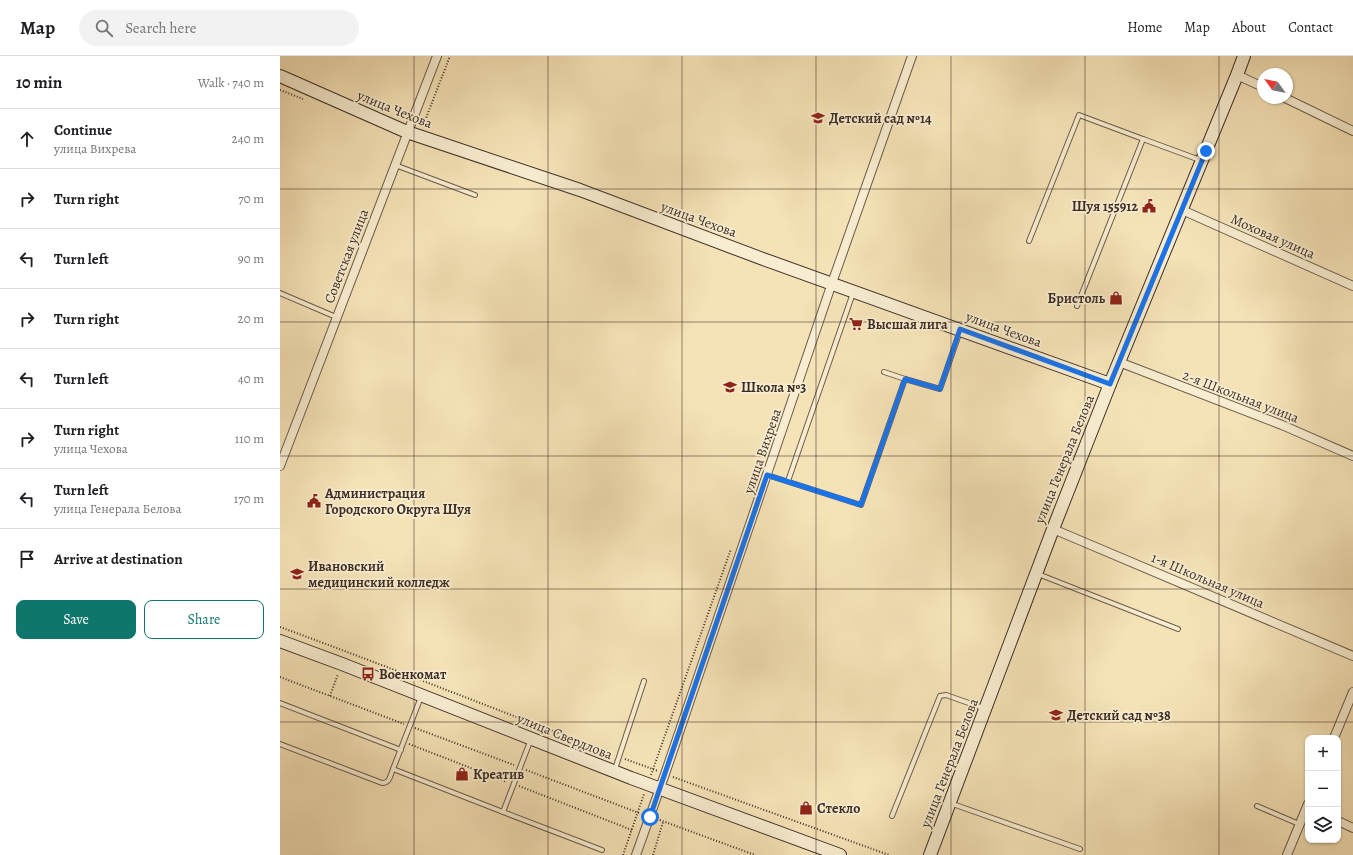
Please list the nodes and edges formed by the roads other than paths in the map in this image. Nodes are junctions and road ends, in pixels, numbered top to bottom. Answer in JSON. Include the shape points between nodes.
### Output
{"nodes":[{"id":1,"x":437,"y":56,"type":"edge"},
{"id":2,"x":912,"y":56,"type":"edge"},
{"id":3,"x":1244,"y":56,"type":"edge"},
{"id":4,"x":1237,"y":75,"type":"junction"},
{"id":5,"x":280,"y":76,"type":"edge"},
{"id":6,"x":1257,"y":84,"type":"edge"},
{"id":7,"x":1293,"y":102,"type":"edge"},
{"id":8,"x":1353,"y":130,"type":"edge"},
{"id":9,"x":407,"y":132,"type":"junction"},
{"id":10,"x":1143,"y":139,"type":"junction"},
{"id":11,"x":1202,"y":161,"type":"junction"},
{"id":12,"x":394,"y":164,"type":"junction"},
{"id":13,"x":475,"y":195,"type":"dead end"},
{"id":14,"x":1182,"y":210,"type":"junction"},
{"id":15,"x":1029,"y":241,"type":"dead end"},
{"id":16,"x":832,"y":283,"type":"junction"},
{"id":17,"x":1353,"y":286,"type":"edge"},
{"id":18,"x":854,"y":291,"type":"junction"},
{"id":19,"x":280,"y":293,"type":"edge"},
{"id":20,"x":1077,"y":306,"type":"dead end"},
{"id":21,"x":336,"y":317,"type":"junction"},
{"id":22,"x":960,"y":329,"type":"junction"},
{"id":23,"x":1119,"y":362,"type":"junction"},
{"id":24,"x":884,"y":372,"type":"dead end"},
{"id":25,"x":905,"y":379,"type":"junction"},
{"id":26,"x":1110,"y":384,"type":"junction"},
{"id":27,"x":1353,"y":456,"type":"edge"},
{"id":28,"x":280,"y":466,"type":"edge"},
{"id":29,"x":767,"y":475,"type":"junction"},
{"id":30,"x":788,"y":481,"type":"junction"},
{"id":31,"x":1053,"y":529,"type":"junction"},
{"id":32,"x":1036,"y":573,"type":"junction"},
{"id":33,"x":1178,"y":629,"type":"dead end"},
{"id":34,"x":280,"y":641,"type":"edge"},
{"id":35,"x":1353,"y":656,"type":"edge"},
{"id":36,"x":644,"y":681,"type":"dead end"},
{"id":37,"x":1353,"y":692,"type":"edge"},
{"id":38,"x":422,"y":696,"type":"junction"},
{"id":39,"x":280,"y":703,"type":"edge"},
{"id":40,"x":985,"y":709,"type":"junction"},
{"id":41,"x":1335,"y":735,"type":"edge"},
{"id":42,"x":531,"y":739,"type":"junction"},
{"id":43,"x":280,"y":744,"type":"edge"},
{"id":44,"x":401,"y":750,"type":"junction"},
{"id":45,"x":393,"y":769,"type":"junction"},
{"id":46,"x":614,"y":772,"type":"junction"},
{"id":47,"x":660,"y":790,"type":"junction"},
{"id":48,"x":950,"y":803,"type":"junction"},
{"id":49,"x":1256,"y":806,"type":"dead end"},
{"id":50,"x":1308,"y":807,"type":"edge"},
{"id":51,"x":503,"y":812,"type":"junction"},
{"id":52,"x":892,"y":816,"type":"dead end"},
{"id":53,"x":1341,"y":822,"type":"edge"},
{"id":54,"x":1300,"y":824,"type":"junction"},
{"id":55,"x":1353,"y":828,"type":"edge"},
{"id":56,"x":1080,"y":849,"type":"dead end"},
{"id":57,"x":602,"y":850,"type":"dead end"},
{"id":58,"x":636,"y":855,"type":"edge"},
{"id":59,"x":840,"y":855,"type":"edge"},
{"id":60,"x":930,"y":855,"type":"edge"},
{"id":61,"x":1287,"y":855,"type":"edge"}],
"edges":[{"from":1,"to":9,"type":"street","name":"Советская улица"},
{"from":2,"to":16,"type":"street","name":"улица Вихрева"},
{"from":3,"to":4,"type":"street","name":"улица Генерала Белова"},
{"from":4,"to":6,"type":"street"},
{"from":4,"to":11,"type":"street","name":"улица Генерала Белова"},
{"from":5,"to":9,"type":"street","name":"улица Чехова"},
{"from":7,"to":8,"type":"street"},
{"from":9,"to":12,"type":"street","name":"Советская улица"},
{"from":9,"to":16,"type":"street","name":"улица Чехова","via":[[580,190]]},
{"from":10,"to":11,"type":"lane"},
{"from":10,"to":15,"type":"lane","via":[[1079,115]]},
{"from":10,"to":20,"type":"lane"},
{"from":11,"to":14,"type":"street","name":"улица Генерала Белова"},
{"from":12,"to":13,"type":"lane"},
{"from":12,"to":21,"type":"street","name":"Советская улица"},
{"from":14,"to":17,"type":"street","name":"Моховая улица"},
{"from":14,"to":23,"type":"street","name":"улица Генерала Белова"},
{"from":16,"to":18,"type":"street","name":"улица Чехова"},
{"from":16,"to":29,"type":"street","name":"улица Вихрева"},
{"from":18,"to":22,"type":"street","name":"улица Чехова"},
{"from":18,"to":30,"type":"lane"},
{"from":19,"to":21,"type":"lane"},
{"from":21,"to":28,"type":"street","name":"Советская улица"},
{"from":22,"to":25,"type":"lane","via":[[940,389]]},
{"from":22,"to":26,"type":"street","name":"улица Чехова"},
{"from":23,"to":26,"type":"street","name":"улица Генерала Белова"},
{"from":23,"to":27,"type":"street","name":"2-я Школьная улица","via":[[1282,425]]},
{"from":24,"to":25,"type":"lane"},
{"from":25,"to":30,"type":"lane","via":[[861,505]]},
{"from":26,"to":31,"type":"street","name":"улица Генерала Белова"},
{"from":29,"to":30,"type":"lane"},
{"from":29,"to":47,"type":"street","name":"улица Вихрева"},
{"from":31,"to":32,"type":"street","name":"улица Генерала Белова"},
{"from":31,"to":35,"type":"street","name":"1-я Школьная улица"},
{"from":32,"to":33,"type":"lane"},
{"from":32,"to":40,"type":"street","name":"улица Генерала Белова"},
{"from":34,"to":38,"type":"street","name":"улица Свердлова"},
{"from":36,"to":46,"type":"lane"},
{"from":37,"to":41,"type":"street"},
{"from":38,"to":42,"type":"street","name":"улица Свердлова"},
{"from":38,"to":44,"type":"lane"},
{"from":39,"to":44,"type":"lane"},
{"from":40,"to":48,"type":"street","name":"улица Генерала Белова"},
{"from":40,"to":52,"type":"lane","via":[[946,695],[940,696]]},
{"from":42,"to":46,"type":"street","name":"улица Свердлова"},
{"from":42,"to":51,"type":"lane"},
{"from":43,"to":45,"type":"lane","via":[[382,783],[389,780]]},
{"from":44,"to":45,"type":"lane"},
{"from":45,"to":51,"type":"lane"},
{"from":46,"to":47,"type":"street","name":"улица Свердлова"},
{"from":47,"to":58,"type":"street","name":"улица Вихрева"},
{"from":47,"to":59,"type":"street","name":"улица Свердлова"},
{"from":48,"to":56,"type":"lane"},
{"from":48,"to":60,"type":"street","name":"улица Генерала Белова"},
{"from":49,"to":54,"type":"lane"},
{"from":50,"to":54,"type":"street"},
{"from":51,"to":57,"type":"lane"},
{"from":53,"to":55,"type":"street"},
{"from":54,"to":61,"type":"street"}]}
